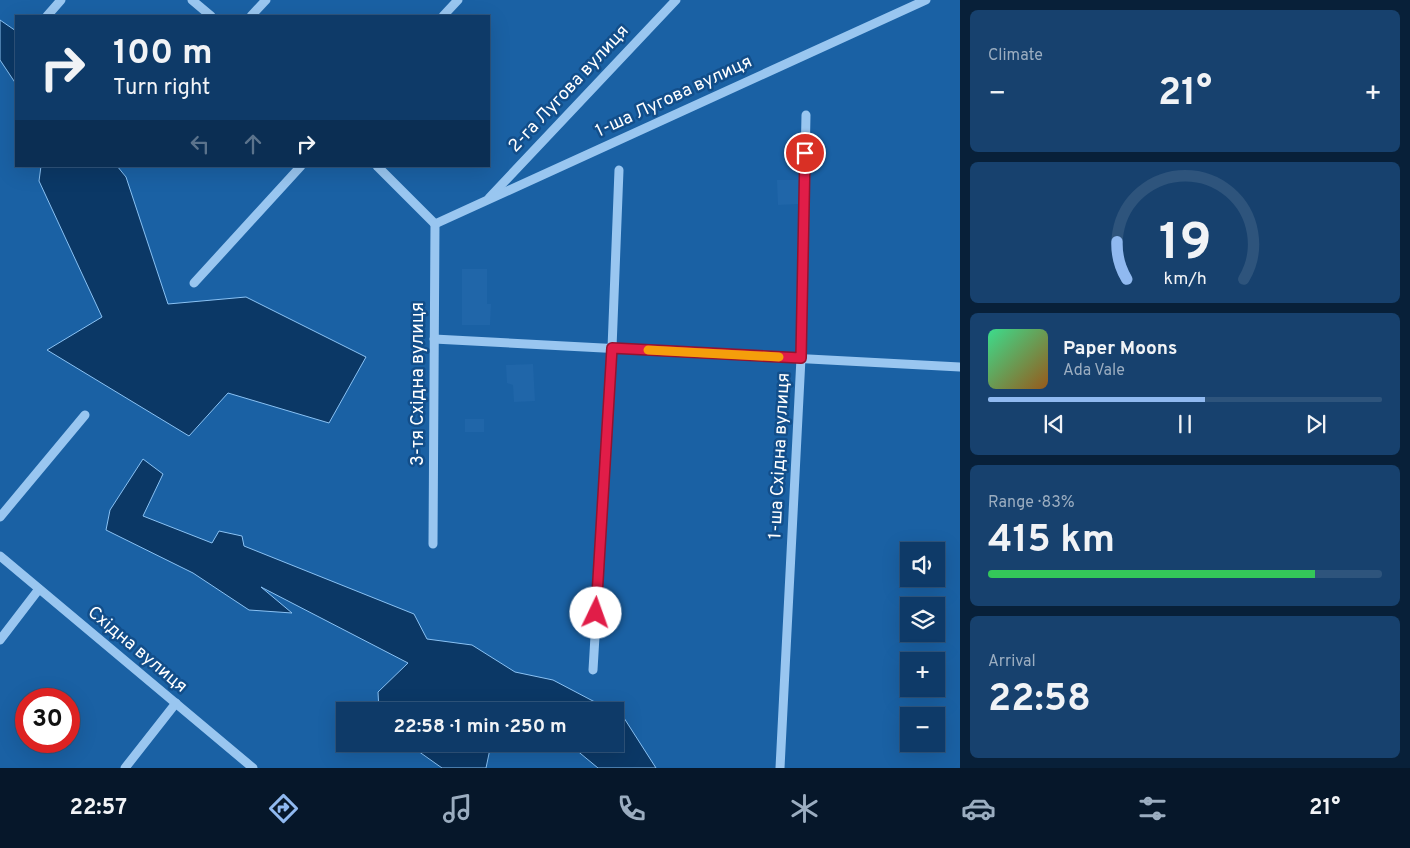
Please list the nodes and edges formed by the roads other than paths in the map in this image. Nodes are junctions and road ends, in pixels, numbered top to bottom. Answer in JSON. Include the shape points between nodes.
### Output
{"nodes":[{"id":1,"x":61,"y":0,"type":"edge"},
{"id":2,"x":192,"y":0,"type":"edge"},
{"id":3,"x":266,"y":0,"type":"edge"},
{"id":4,"x":458,"y":0,"type":"edge"},
{"id":5,"x":676,"y":0,"type":"edge"},
{"id":6,"x":926,"y":0,"type":"edge"},
{"id":7,"x":48,"y":15,"type":"edge"},
{"id":8,"x":210,"y":15,"type":"edge"},
{"id":9,"x":252,"y":15,"type":"edge"},
{"id":10,"x":444,"y":15,"type":"edge"},
{"id":11,"x":806,"y":115,"type":"dead end"},
{"id":12,"x":300,"y":167,"type":"edge"},
{"id":13,"x":378,"y":167,"type":"edge"},
{"id":14,"x":619,"y":170,"type":"dead end"},
{"id":15,"x":486,"y":201,"type":"junction"},
{"id":16,"x":435,"y":224,"type":"junction"},
{"id":17,"x":194,"y":283,"type":"dead end"},
{"id":18,"x":434,"y":339,"type":"junction"},
{"id":19,"x":612,"y":348,"type":"junction"},
{"id":20,"x":801,"y":358,"type":"junction"},
{"id":21,"x":960,"y":367,"type":"edge"},
{"id":22,"x":85,"y":415,"type":"dead end"},
{"id":23,"x":0,"y":517,"type":"edge"},
{"id":24,"x":433,"y":544,"type":"dead end"},
{"id":25,"x":0,"y":556,"type":"edge"},
{"id":26,"x":39,"y":589,"type":"junction"},
{"id":27,"x":0,"y":640,"type":"edge"},
{"id":28,"x":593,"y":670,"type":"dead end"},
{"id":29,"x":176,"y":703,"type":"junction"},
{"id":30,"x":125,"y":768,"type":"edge"},
{"id":31,"x":253,"y":768,"type":"edge"},
{"id":32,"x":780,"y":768,"type":"edge"}],
"edges":[{"from":1,"to":7,"type":"street"},
{"from":2,"to":8,"type":"street"},
{"from":3,"to":9,"type":"street"},
{"from":4,"to":10,"type":"street"},
{"from":5,"to":15,"type":"street","name":"2-га Лугова вулиця"},
{"from":6,"to":15,"type":"street","name":"1-ша Лугова вулиця"},
{"from":11,"to":20,"type":"street","name":"1-ша Східна вулиця"},
{"from":12,"to":17,"type":"street"},
{"from":13,"to":16,"type":"street"},
{"from":14,"to":19,"type":"street"},
{"from":15,"to":16,"type":"street","name":"1-ша Лугова вулиця"},
{"from":16,"to":18,"type":"street","name":"3-тя Східна вулиця"},
{"from":18,"to":19,"type":"street"},
{"from":18,"to":24,"type":"street","name":"3-тя Східна вулиця"},
{"from":19,"to":20,"type":"street"},
{"from":19,"to":28,"type":"street"},
{"from":20,"to":21,"type":"street"},
{"from":20,"to":32,"type":"street","name":"1-ша Східна вулиця"},
{"from":22,"to":23,"type":"street"},
{"from":25,"to":26,"type":"street","name":"Східна вулиця"},
{"from":26,"to":27,"type":"street"},
{"from":26,"to":29,"type":"street","name":"Східна вулиця"},
{"from":29,"to":30,"type":"street"},
{"from":29,"to":31,"type":"street","name":"Східна вулиця"}]}
